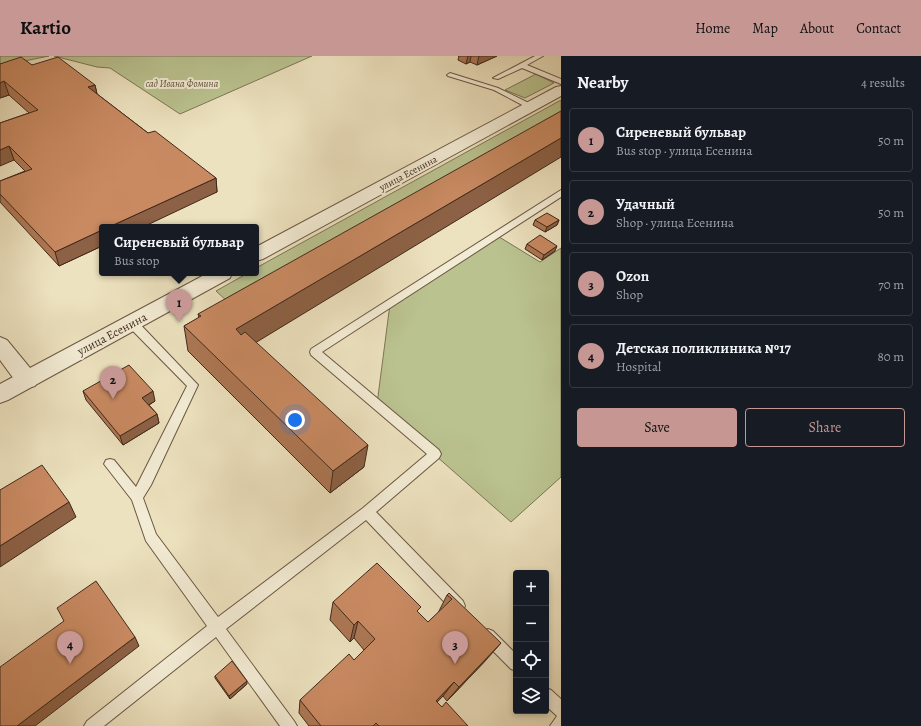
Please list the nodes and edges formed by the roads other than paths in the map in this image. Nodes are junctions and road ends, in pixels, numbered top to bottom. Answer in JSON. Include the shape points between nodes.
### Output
{"nodes":[{"id":1,"x":540,"y":56,"type":"edge"},
{"id":2,"x":522,"y":65,"type":"junction"},
{"id":3,"x":450,"y":75,"type":"dead end"},
{"id":4,"x":496,"y":78,"type":"dead end"},
{"id":5,"x":561,"y":82,"type":"edge"},
{"id":6,"x":561,"y":90,"type":"edge"},
{"id":7,"x":531,"y":106,"type":"junction"},
{"id":8,"x":561,"y":193,"type":"edge"},
{"id":9,"x":259,"y":253,"type":"edge"},
{"id":10,"x":218,"y":276,"type":"edge"},
{"id":11,"x":132,"y":323,"type":"junction"},
{"id":12,"x":0,"y":345,"type":"edge"},
{"id":13,"x":27,"y":380,"type":"junction"},
{"id":14,"x":0,"y":394,"type":"edge"},
{"id":15,"x":110,"y":464,"type":"dead end"},
{"id":16,"x":136,"y":497,"type":"junction"},
{"id":17,"x":367,"y":512,"type":"junction"},
{"id":18,"x":467,"y":615,"type":"edge"},
{"id":19,"x":478,"y":626,"type":"edge"},
{"id":20,"x":217,"y":627,"type":"junction"},
{"id":21,"x":513,"y":661,"type":"edge"},
{"id":22,"x":549,"y":698,"type":"edge"},
{"id":23,"x":561,"y":710,"type":"edge"},
{"id":24,"x":561,"y":722,"type":"edge"},
{"id":25,"x":92,"y":726,"type":"edge"},
{"id":26,"x":289,"y":726,"type":"edge"},
{"id":27,"x":558,"y":726,"type":"edge"}],
"edges":[{"from":1,"to":2,"type":"lane"},
{"from":2,"to":4,"type":"lane"},
{"from":2,"to":5,"type":"lane"},
{"from":3,"to":7,"type":"lane","via":[[496,89]]},
{"from":6,"to":7,"type":"street","name":"улица Есенина"},
{"from":7,"to":9,"type":"street","name":"улица Есенина"},
{"from":8,"to":17,"type":"lane","via":[[315,352],[435,454]]},
{"from":10,"to":11,"type":"street","name":"улица Есенина"},
{"from":11,"to":13,"type":"street","name":"улица Есенина"},
{"from":11,"to":16,"type":"lane","via":[[193,385],[147,481]]},
{"from":12,"to":13,"type":"street"},
{"from":13,"to":14,"type":"street","name":"улица Есенина"},
{"from":15,"to":16,"type":"lane"},
{"from":16,"to":20,"type":"lane","via":[[151,537]]},
{"from":17,"to":18,"type":"lane"},
{"from":17,"to":20,"type":"lane"},
{"from":19,"to":21,"type":"lane"},
{"from":20,"to":25,"type":"lane"},
{"from":20,"to":26,"type":"lane"},
{"from":22,"to":23,"type":"lane"},
{"from":24,"to":27,"type":"lane"}]}
